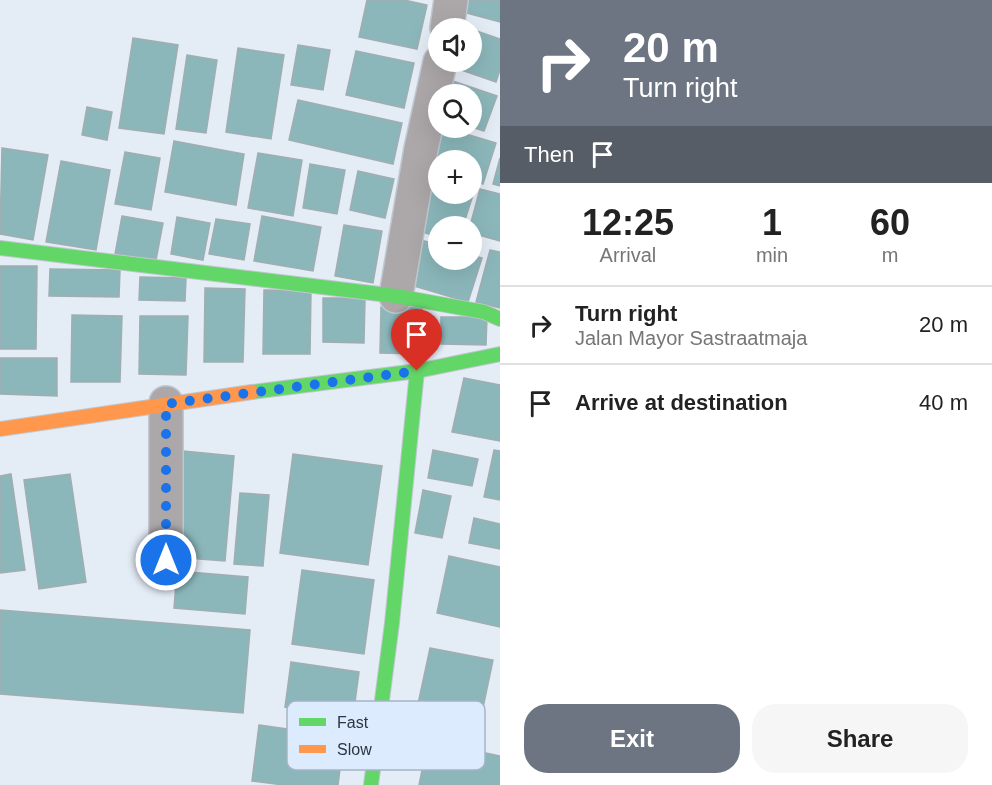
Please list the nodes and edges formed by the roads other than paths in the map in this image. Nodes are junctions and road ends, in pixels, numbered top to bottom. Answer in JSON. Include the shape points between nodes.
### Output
{"nodes":[{"id":1,"x":451,"y":0,"type":"edge"},
{"id":2,"x":448,"y":18,"type":"edge"},
{"id":3,"x":438,"y":72,"type":"edge"},
{"id":4,"x":0,"y":248,"type":"edge"},
{"id":5,"x":396,"y":296,"type":"junction"},
{"id":6,"x":500,"y":319,"type":"edge"},
{"id":7,"x":500,"y":354,"type":"edge"},
{"id":8,"x":417,"y":371,"type":"junction"},
{"id":9,"x":166,"y":404,"type":"junction"},
{"id":10,"x":0,"y":429,"type":"edge"},
{"id":11,"x":166,"y":560,"type":"dead end"},
{"id":12,"x":381,"y":701,"type":"edge"},
{"id":13,"x":372,"y":770,"type":"edge"},
{"id":14,"x":370,"y":785,"type":"edge"}],
"edges":[{"from":1,"to":2,"type":"street"},
{"from":3,"to":5,"type":"street"},
{"from":4,"to":5,"type":"street"},
{"from":5,"to":6,"type":"street","via":[[484,312]]},
{"from":7,"to":8,"type":"street"},
{"from":8,"to":9,"type":"street"},
{"from":8,"to":12,"type":"street"},
{"from":9,"to":10,"type":"street"},
{"from":9,"to":11,"type":"street"},
{"from":13,"to":14,"type":"street"}]}
